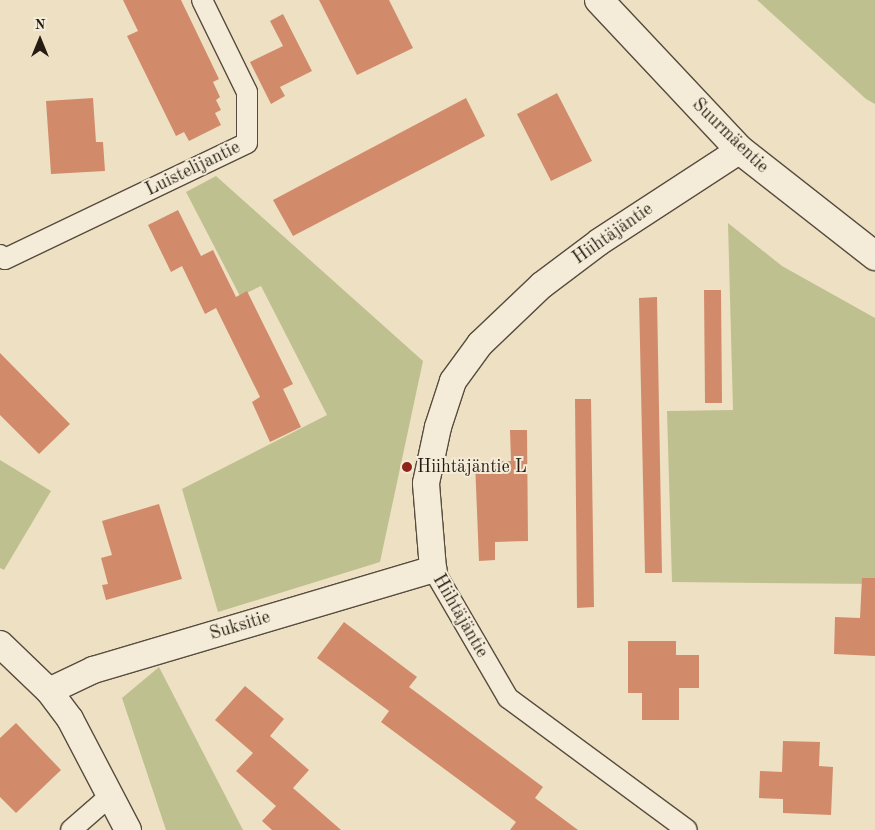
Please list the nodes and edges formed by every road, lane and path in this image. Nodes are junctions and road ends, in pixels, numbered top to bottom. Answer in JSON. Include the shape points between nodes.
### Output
{"nodes":[{"id":1,"x":202,"y":0,"type":"edge"},
{"id":2,"x":599,"y":0,"type":"edge"},
{"id":3,"x":740,"y":150,"type":"junction"},
{"id":4,"x":0,"y":255,"type":"edge"},
{"id":5,"x":875,"y":256,"type":"edge"},
{"id":6,"x":433,"y":569,"type":"junction"},
{"id":7,"x":0,"y":644,"type":"edge"},
{"id":8,"x":49,"y":691,"type":"junction"},
{"id":9,"x":110,"y":796,"type":"junction"},
{"id":10,"x":71,"y":830,"type":"edge"},
{"id":11,"x":128,"y":830,"type":"edge"},
{"id":12,"x":687,"y":830,"type":"edge"}],
"edges":[{"from":1,"to":4,"type":"street","name":"Luistelijantie","via":[[247,92],[248,143],[5,259]]},
{"from":2,"to":3,"type":"main road","name":"Suurmäentie"},
{"from":3,"to":5,"type":"main road","name":"Suurmäentie"},
{"from":3,"to":6,"type":"street","name":"Hiihtäjäntie","via":[[599,242],[542,285],[480,344],[453,381],[426,483]]},
{"from":6,"to":8,"type":"street","name":"Suksitie","via":[[93,670]]},
{"from":6,"to":12,"type":"street","name":"Hiihtäjäntie","via":[[508,698]]},
{"from":7,"to":8,"type":"street"},
{"from":8,"to":9,"type":"street","via":[[70,719]]},
{"from":9,"to":10,"type":"street"},
{"from":9,"to":11,"type":"street"}]}
